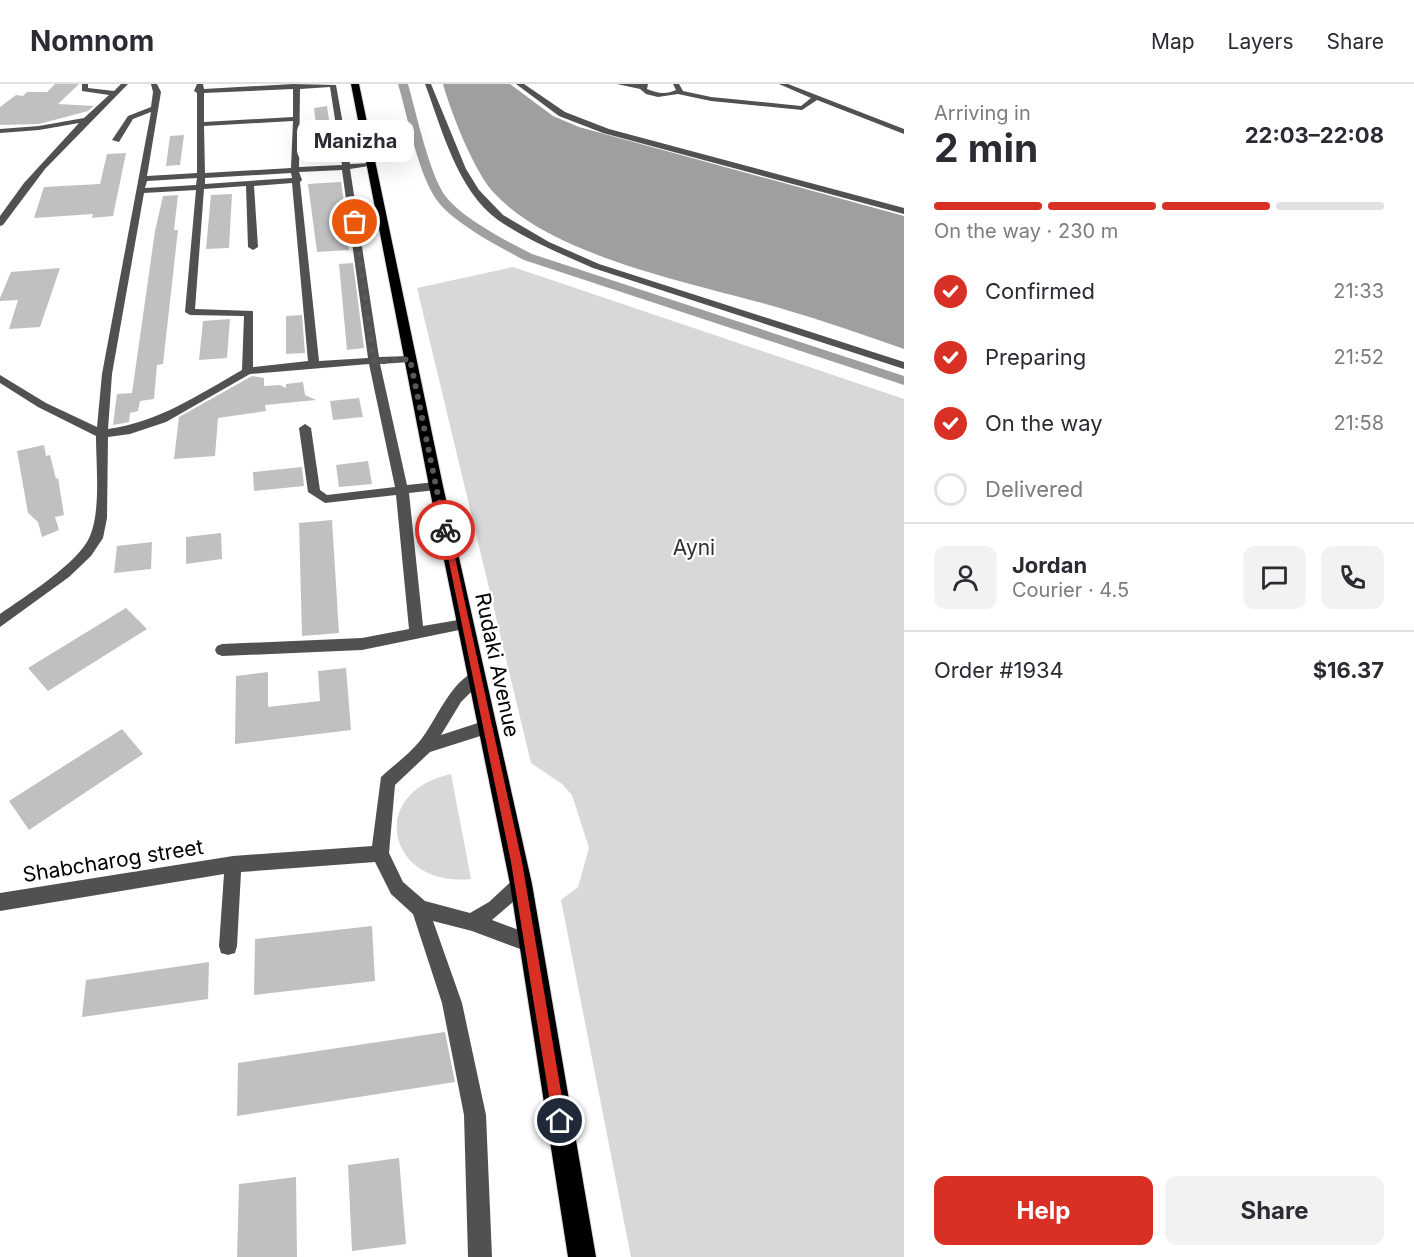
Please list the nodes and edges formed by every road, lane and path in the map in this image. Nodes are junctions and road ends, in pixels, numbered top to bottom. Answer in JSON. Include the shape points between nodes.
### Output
{"nodes":[{"id":1,"x":85,"y":84,"type":"edge"},
{"id":2,"x":125,"y":84,"type":"edge"},
{"id":3,"x":154,"y":84,"type":"edge"},
{"id":4,"x":355,"y":84,"type":"edge"},
{"id":5,"x":428,"y":84,"type":"edge"},
{"id":6,"x":519,"y":84,"type":"edge"},
{"id":7,"x":620,"y":84,"type":"edge"},
{"id":8,"x":782,"y":84,"type":"edge"},
{"id":9,"x":799,"y":84,"type":"edge"},
{"id":10,"x":296,"y":85,"type":"edge"},
{"id":11,"x":644,"y":85,"type":"edge"},
{"id":12,"x":679,"y":87,"type":"edge"},
{"id":13,"x":199,"y":88,"type":"edge"},
{"id":14,"x":116,"y":93,"type":"junction"},
{"id":15,"x":816,"y":98,"type":"junction"},
{"id":16,"x":802,"y":108,"type":"junction"},
{"id":17,"x":155,"y":109,"type":"junction"},
{"id":18,"x":812,"y":109,"type":"dead end"},
{"id":19,"x":821,"y":111,"type":"dead end"},
{"id":20,"x":853,"y":112,"type":"junction"},
{"id":21,"x":297,"y":119,"type":"junction"},
{"id":22,"x":86,"y":120,"type":"junction"},
{"id":23,"x":200,"y":124,"type":"junction"},
{"id":24,"x":0,"y":130,"type":"edge"},
{"id":25,"x":904,"y":132,"type":"edge"},
{"id":26,"x":116,"y":140,"type":"dead end"},
{"id":27,"x":372,"y":169,"type":"junction"},
{"id":28,"x":347,"y":171,"type":"junction"},
{"id":29,"x":201,"y":176,"type":"junction"},
{"id":30,"x":295,"y":176,"type":"junction"},
{"id":31,"x":143,"y":179,"type":"junction"},
{"id":32,"x":317,"y":179,"type":"dead end"},
{"id":33,"x":306,"y":180,"type":"dead end"},
{"id":34,"x":250,"y":184,"type":"junction"},
{"id":35,"x":200,"y":187,"type":"junction"},
{"id":36,"x":140,"y":191,"type":"junction"},
{"id":37,"x":904,"y":211,"type":"edge"},
{"id":38,"x":0,"y":223,"type":"edge"},
{"id":39,"x":253,"y":247,"type":"dead end"},
{"id":40,"x":410,"y":359,"type":"junction"},
{"id":41,"x":374,"y":362,"type":"junction"},
{"id":42,"x":314,"y":364,"type":"junction"},
{"id":43,"x":904,"y":366,"type":"edge"},
{"id":44,"x":247,"y":371,"type":"junction"},
{"id":45,"x":0,"y":378,"type":"edge"},
{"id":46,"x":305,"y":428,"type":"dead end"},
{"id":47,"x":102,"y":434,"type":"junction"},
{"id":48,"x":436,"y":486,"type":"junction"},
{"id":49,"x":402,"y":491,"type":"junction"},
{"id":50,"x":0,"y":622,"type":"edge"},
{"id":51,"x":464,"y":624,"type":"junction"},
{"id":52,"x":417,"y":633,"type":"junction"},
{"id":53,"x":222,"y":650,"type":"dead end"},
{"id":54,"x":477,"y":677,"type":"junction"},
{"id":55,"x":487,"y":727,"type":"junction"},
{"id":56,"x":425,"y":747,"type":"junction"},
{"id":57,"x":380,"y":854,"type":"junction"},
{"id":58,"x":233,"y":864,"type":"junction"},
{"id":59,"x":520,"y":884,"type":"junction"},
{"id":60,"x":0,"y":902,"type":"edge"},
{"id":61,"x":420,"y":909,"type":"junction"},
{"id":62,"x":472,"y":922,"type":"junction"},
{"id":63,"x":531,"y":944,"type":"junction"},
{"id":64,"x":228,"y":946,"type":"dead end"},
{"id":65,"x":480,"y":1257,"type":"edge"},
{"id":66,"x":582,"y":1257,"type":"edge"}],
"edges":[{"from":1,"to":14,"type":"street","via":[[84,90]]},
{"from":2,"to":14,"type":"street"},
{"from":3,"to":17,"type":"street"},
{"from":4,"to":27,"type":"highway","name":"Rudaki Avenue"},
{"from":5,"to":43,"type":"street","via":[[462,169],[500,217],[546,244],[596,266]]},
{"from":6,"to":37,"type":"street","via":[[562,114],[606,131]]},
{"from":7,"to":11,"type":"street"},
{"from":8,"to":9,"type":"street"},
{"from":8,"to":15,"type":"street"},
{"from":10,"to":13,"type":"street"},
{"from":10,"to":21,"type":"street"},
{"from":10,"to":28,"type":"street","via":[[333,85]]},
{"from":11,"to":12,"type":"street","via":[[650,93],[659,95]]},
{"from":12,"to":16,"type":"street","via":[[711,99]]},
{"from":13,"to":23,"type":"street"},
{"from":14,"to":22,"type":"street"},
{"from":15,"to":16,"type":"street"},
{"from":15,"to":20,"type":"street"},
{"from":16,"to":18,"type":"street"},
{"from":17,"to":26,"type":"street","via":[[136,111]]},
{"from":17,"to":31,"type":"street"},
{"from":19,"to":20,"type":"street"},
{"from":20,"to":25,"type":"street"},
{"from":21,"to":23,"type":"street"},
{"from":21,"to":30,"type":"street"},
{"from":22,"to":24,"type":"street"},
{"from":22,"to":38,"type":"street","via":[[17,195]]},
{"from":23,"to":29,"type":"street"},
{"from":27,"to":28,"type":"street"},
{"from":27,"to":40,"type":"highway","name":"Rudaki Avenue"},
{"from":28,"to":30,"type":"street"},
{"from":28,"to":32,"type":"street"},
{"from":28,"to":41,"type":"street"},
{"from":29,"to":30,"type":"street"},
{"from":29,"to":31,"type":"street"},
{"from":29,"to":35,"type":"street"},
{"from":30,"to":33,"type":"street"},
{"from":30,"to":34,"type":"street"},
{"from":30,"to":42,"type":"street"},
{"from":31,"to":36,"type":"street"},
{"from":34,"to":35,"type":"street"},
{"from":34,"to":39,"type":"street"},
{"from":35,"to":36,"type":"street"},
{"from":35,"to":44,"type":"street","via":[[190,312],[249,313]]},
{"from":36,"to":47,"type":"street","via":[[107,374]]},
{"from":40,"to":41,"type":"street"},
{"from":40,"to":48,"type":"highway","name":"Rudaki Avenue"},
{"from":41,"to":42,"type":"street"},
{"from":41,"to":49,"type":"street"},
{"from":42,"to":44,"type":"street"},
{"from":44,"to":47,"type":"street","via":[[162,420]]},
{"from":45,"to":47,"type":"street","via":[[42,405]]},
{"from":46,"to":49,"type":"street","via":[[314,492],[325,499]]},
{"from":47,"to":50,"type":"street","via":[[101,518],[96,538],[64,573]]},
{"from":48,"to":49,"type":"street"},
{"from":48,"to":51,"type":"highway","name":"Rudaki Avenue"},
{"from":49,"to":52,"type":"street"},
{"from":51,"to":52,"type":"street"},
{"from":51,"to":54,"type":"highway","name":"Rudaki Avenue"},
{"from":52,"to":53,"type":"street","via":[[362,644]]},
{"from":54,"to":55,"type":"highway","name":"Rudaki Avenue"},
{"from":54,"to":56,"type":"street","via":[[456,698]]},
{"from":55,"to":56,"type":"street"},
{"from":55,"to":59,"type":"highway","name":"Rudaki Avenue"},
{"from":56,"to":57,"type":"street","via":[[387,782]]},
{"from":57,"to":58,"type":"street","name":"Shabcharog street"},
{"from":57,"to":61,"type":"street","via":[[397,888]]},
{"from":58,"to":60,"type":"street","name":"Shabcharog street"},
{"from":58,"to":64,"type":"street","name":"Shabcharog street"},
{"from":59,"to":62,"type":"street","via":[[495,909]]},
{"from":59,"to":63,"type":"highway","name":"Rudaki Avenue"},
{"from":61,"to":62,"type":"street"},
{"from":61,"to":65,"type":"street","via":[[452,1003],[475,1115]]},
{"from":62,"to":63,"type":"street"},
{"from":63,"to":66,"type":"highway","name":"Rudaki Avenue"}]}
